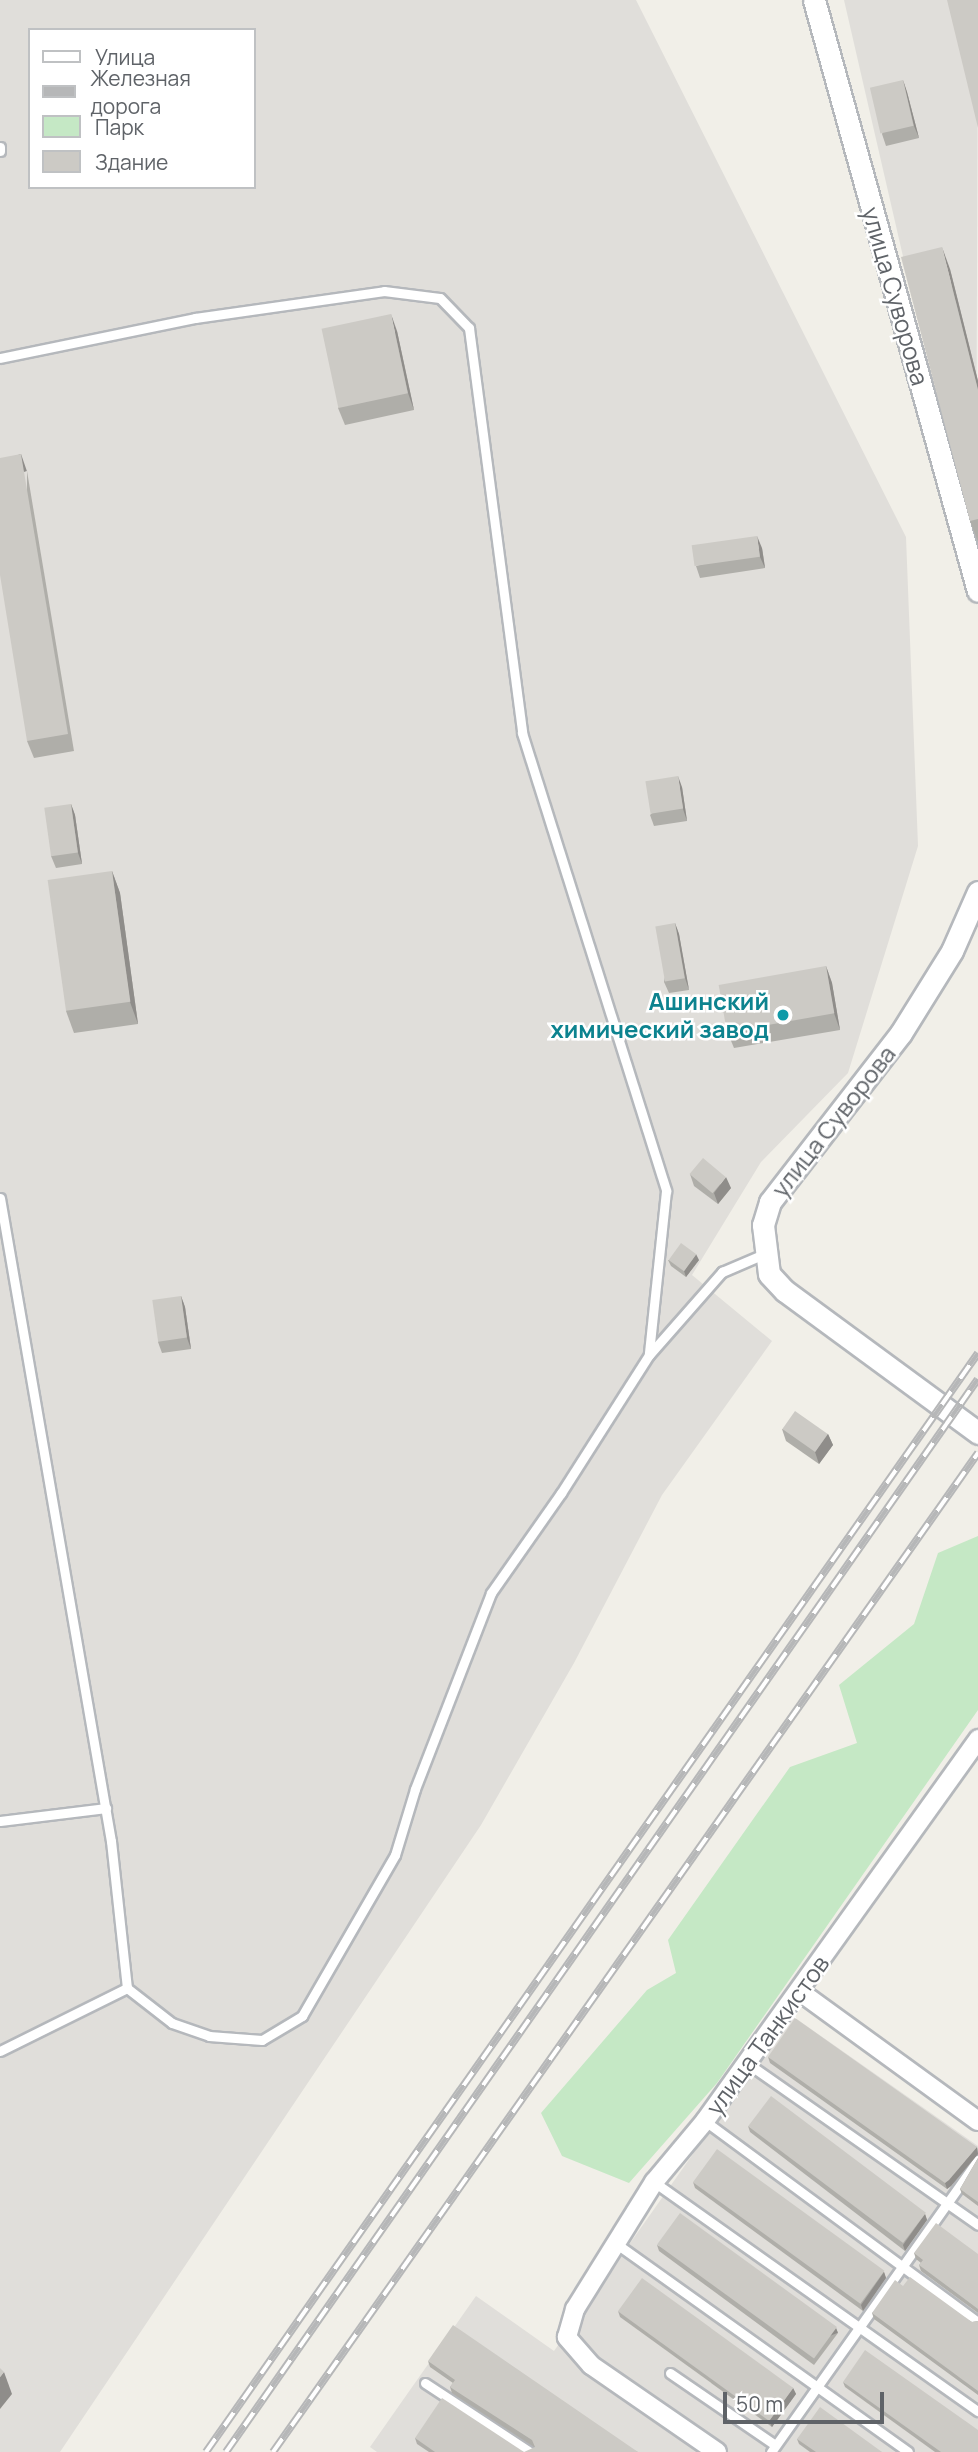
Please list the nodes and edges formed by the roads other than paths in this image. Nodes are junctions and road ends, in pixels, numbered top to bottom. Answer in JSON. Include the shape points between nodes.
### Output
{"nodes":[{"id":1,"x":814,"y":0,"type":"edge"},
{"id":2,"x":0,"y":358,"type":"edge"},
{"id":3,"x":978,"y":591,"type":"edge"},
{"id":4,"x":978,"y":892,"type":"edge"},
{"id":5,"x":0,"y":1198,"type":"edge"},
{"id":6,"x":764,"y":1254,"type":"junction"},
{"id":7,"x":649,"y":1355,"type":"junction"},
{"id":8,"x":978,"y":1433,"type":"edge"},
{"id":9,"x":978,"y":1739,"type":"edge"},
{"id":10,"x":106,"y":1808,"type":"junction"},
{"id":11,"x":0,"y":1821,"type":"edge"},
{"id":12,"x":127,"y":1988,"type":"junction"},
{"id":13,"x":799,"y":1991,"type":"junction"},
{"id":14,"x":0,"y":2051,"type":"edge"},
{"id":15,"x":747,"y":2063,"type":"junction"},
{"id":16,"x":705,"y":2121,"type":"junction"},
{"id":17,"x":978,"y":2121,"type":"edge"},
{"id":18,"x":978,"y":2160,"type":"edge"},
{"id":19,"x":654,"y":2182,"type":"junction"},
{"id":20,"x":947,"y":2203,"type":"junction"},
{"id":21,"x":978,"y":2225,"type":"edge"},
{"id":22,"x":614,"y":2242,"type":"junction"},
{"id":23,"x":902,"y":2264,"type":"junction"},
{"id":24,"x":978,"y":2322,"type":"edge"},
{"id":25,"x":859,"y":2325,"type":"junction"},
{"id":26,"x":670,"y":2373,"type":"dead end"},
{"id":27,"x":425,"y":2383,"type":"dead end"},
{"id":28,"x":816,"y":2386,"type":"junction"},
{"id":29,"x":978,"y":2411,"type":"edge"},
{"id":30,"x":773,"y":2449,"type":"edge"},
{"id":31,"x":530,"y":2452,"type":"edge"},
{"id":32,"x":717,"y":2452,"type":"edge"},
{"id":33,"x":908,"y":2452,"type":"edge"}],
"edges":[{"from":1,"to":3,"type":"street","name":"улица Суворова"},
{"from":2,"to":7,"type":"lane","via":[[195,318],[384,291],[440,298],[469,328],[522,733],[666,1191]]},
{"from":4,"to":6,"type":"street","name":"улица Суворова","via":[[952,951],[901,1033],[770,1202],[763,1225]]},
{"from":5,"to":10,"type":"lane"},
{"from":6,"to":7,"type":"lane","via":[[722,1272]]},
{"from":6,"to":8,"type":"street","name":"улица Суворова","via":[[769,1274],[785,1291]]},
{"from":7,"to":12,"type":"lane","via":[[491,1593],[415,1789],[395,1855],[302,2016],[262,2040],[209,2036],[172,2023]]},
{"from":9,"to":13,"type":"street","name":"улица Танкистов"},
{"from":10,"to":11,"type":"lane"},
{"from":10,"to":12,"type":"lane"},
{"from":12,"to":14,"type":"lane"},
{"from":13,"to":15,"type":"street","name":"улица Танкистов"},
{"from":13,"to":17,"type":"street"},
{"from":15,"to":16,"type":"street","name":"улица Танкистов"},
{"from":15,"to":20,"type":"lane"},
{"from":16,"to":19,"type":"street","name":"улица Танкистов"},
{"from":16,"to":23,"type":"lane"},
{"from":18,"to":20,"type":"lane"},
{"from":19,"to":22,"type":"street","name":"улица Танкистов"},
{"from":19,"to":25,"type":"lane"},
{"from":20,"to":21,"type":"lane"},
{"from":20,"to":23,"type":"lane"},
{"from":22,"to":28,"type":"lane"},
{"from":22,"to":32,"type":"street","name":"улица Танкистов","via":[[575,2309],[567,2337],[590,2365]]},
{"from":23,"to":24,"type":"lane"},
{"from":23,"to":25,"type":"lane"},
{"from":25,"to":28,"type":"lane"},
{"from":25,"to":29,"type":"lane"},
{"from":26,"to":30,"type":"lane"},
{"from":27,"to":31,"type":"lane"},
{"from":28,"to":30,"type":"lane"},
{"from":28,"to":33,"type":"lane"}]}
